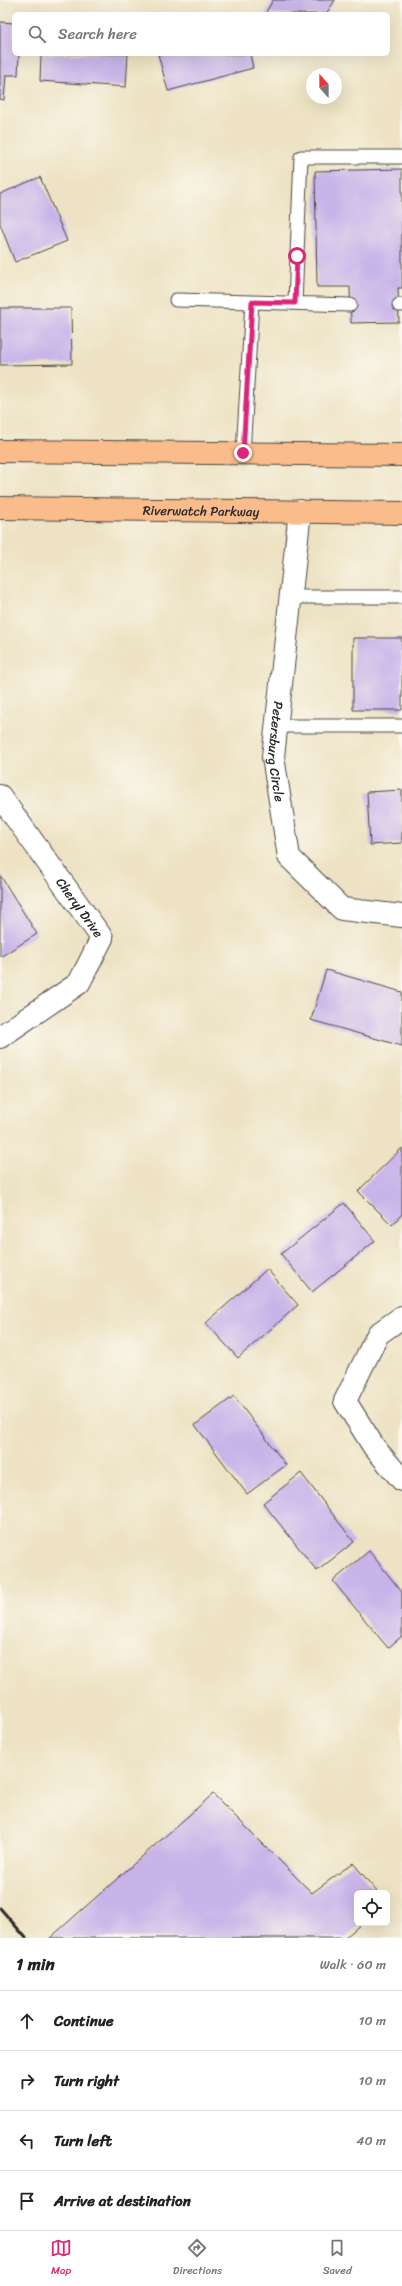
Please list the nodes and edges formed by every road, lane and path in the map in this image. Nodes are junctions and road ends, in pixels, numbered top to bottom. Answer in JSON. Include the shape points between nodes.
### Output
{"nodes":[{"id":1,"x":402,"y":157,"type":"edge"},
{"id":2,"x":176,"y":300,"type":"dead end"},
{"id":3,"x":252,"y":302,"type":"junction"},
{"id":4,"x":295,"y":303,"type":"junction"},
{"id":5,"x":350,"y":304,"type":"dead end"},
{"id":6,"x":0,"y":451,"type":"edge"},
{"id":7,"x":243,"y":453,"type":"junction"},
{"id":8,"x":402,"y":455,"type":"edge"},
{"id":9,"x":0,"y":508,"type":"edge"},
{"id":10,"x":300,"y":511,"type":"junction"},
{"id":11,"x":402,"y":513,"type":"edge"},
{"id":12,"x":291,"y":597,"type":"junction"},
{"id":13,"x":402,"y":597,"type":"edge"},
{"id":14,"x":276,"y":726,"type":"junction"},
{"id":15,"x":402,"y":726,"type":"edge"},
{"id":16,"x":0,"y":796,"type":"edge"},
{"id":17,"x":402,"y":916,"type":"edge"},
{"id":18,"x":0,"y":1036,"type":"edge"},
{"id":19,"x":402,"y":1317,"type":"edge"},
{"id":20,"x":402,"y":1480,"type":"edge"}],
"edges":[{"from":1,"to":4,"type":"lane","via":[[301,157]]},
{"from":2,"to":3,"type":"lane"},
{"from":3,"to":4,"type":"lane"},
{"from":3,"to":7,"type":"lane"},
{"from":4,"to":5,"type":"lane"},
{"from":6,"to":7,"type":"main road"},
{"from":7,"to":8,"type":"main road"},
{"from":9,"to":10,"type":"main road","name":"Riverwatch Parkway"},
{"from":10,"to":11,"type":"main road","name":"Riverwatch Parkway"},
{"from":10,"to":12,"type":"street","name":"Petersburg Circle"},
{"from":12,"to":13,"type":"lane"},
{"from":12,"to":14,"type":"street","name":"Petersburg Circle"},
{"from":14,"to":15,"type":"lane"},
{"from":14,"to":17,"type":"street","name":"Petersburg Circle","via":[[273,757],[289,856],[342,909]]},
{"from":16,"to":18,"type":"street","name":"Cheryl Drive","via":[[102,938],[79,983]]},
{"from":19,"to":20,"type":"street","via":[[378,1334],[345,1401],[374,1447]]}]}
